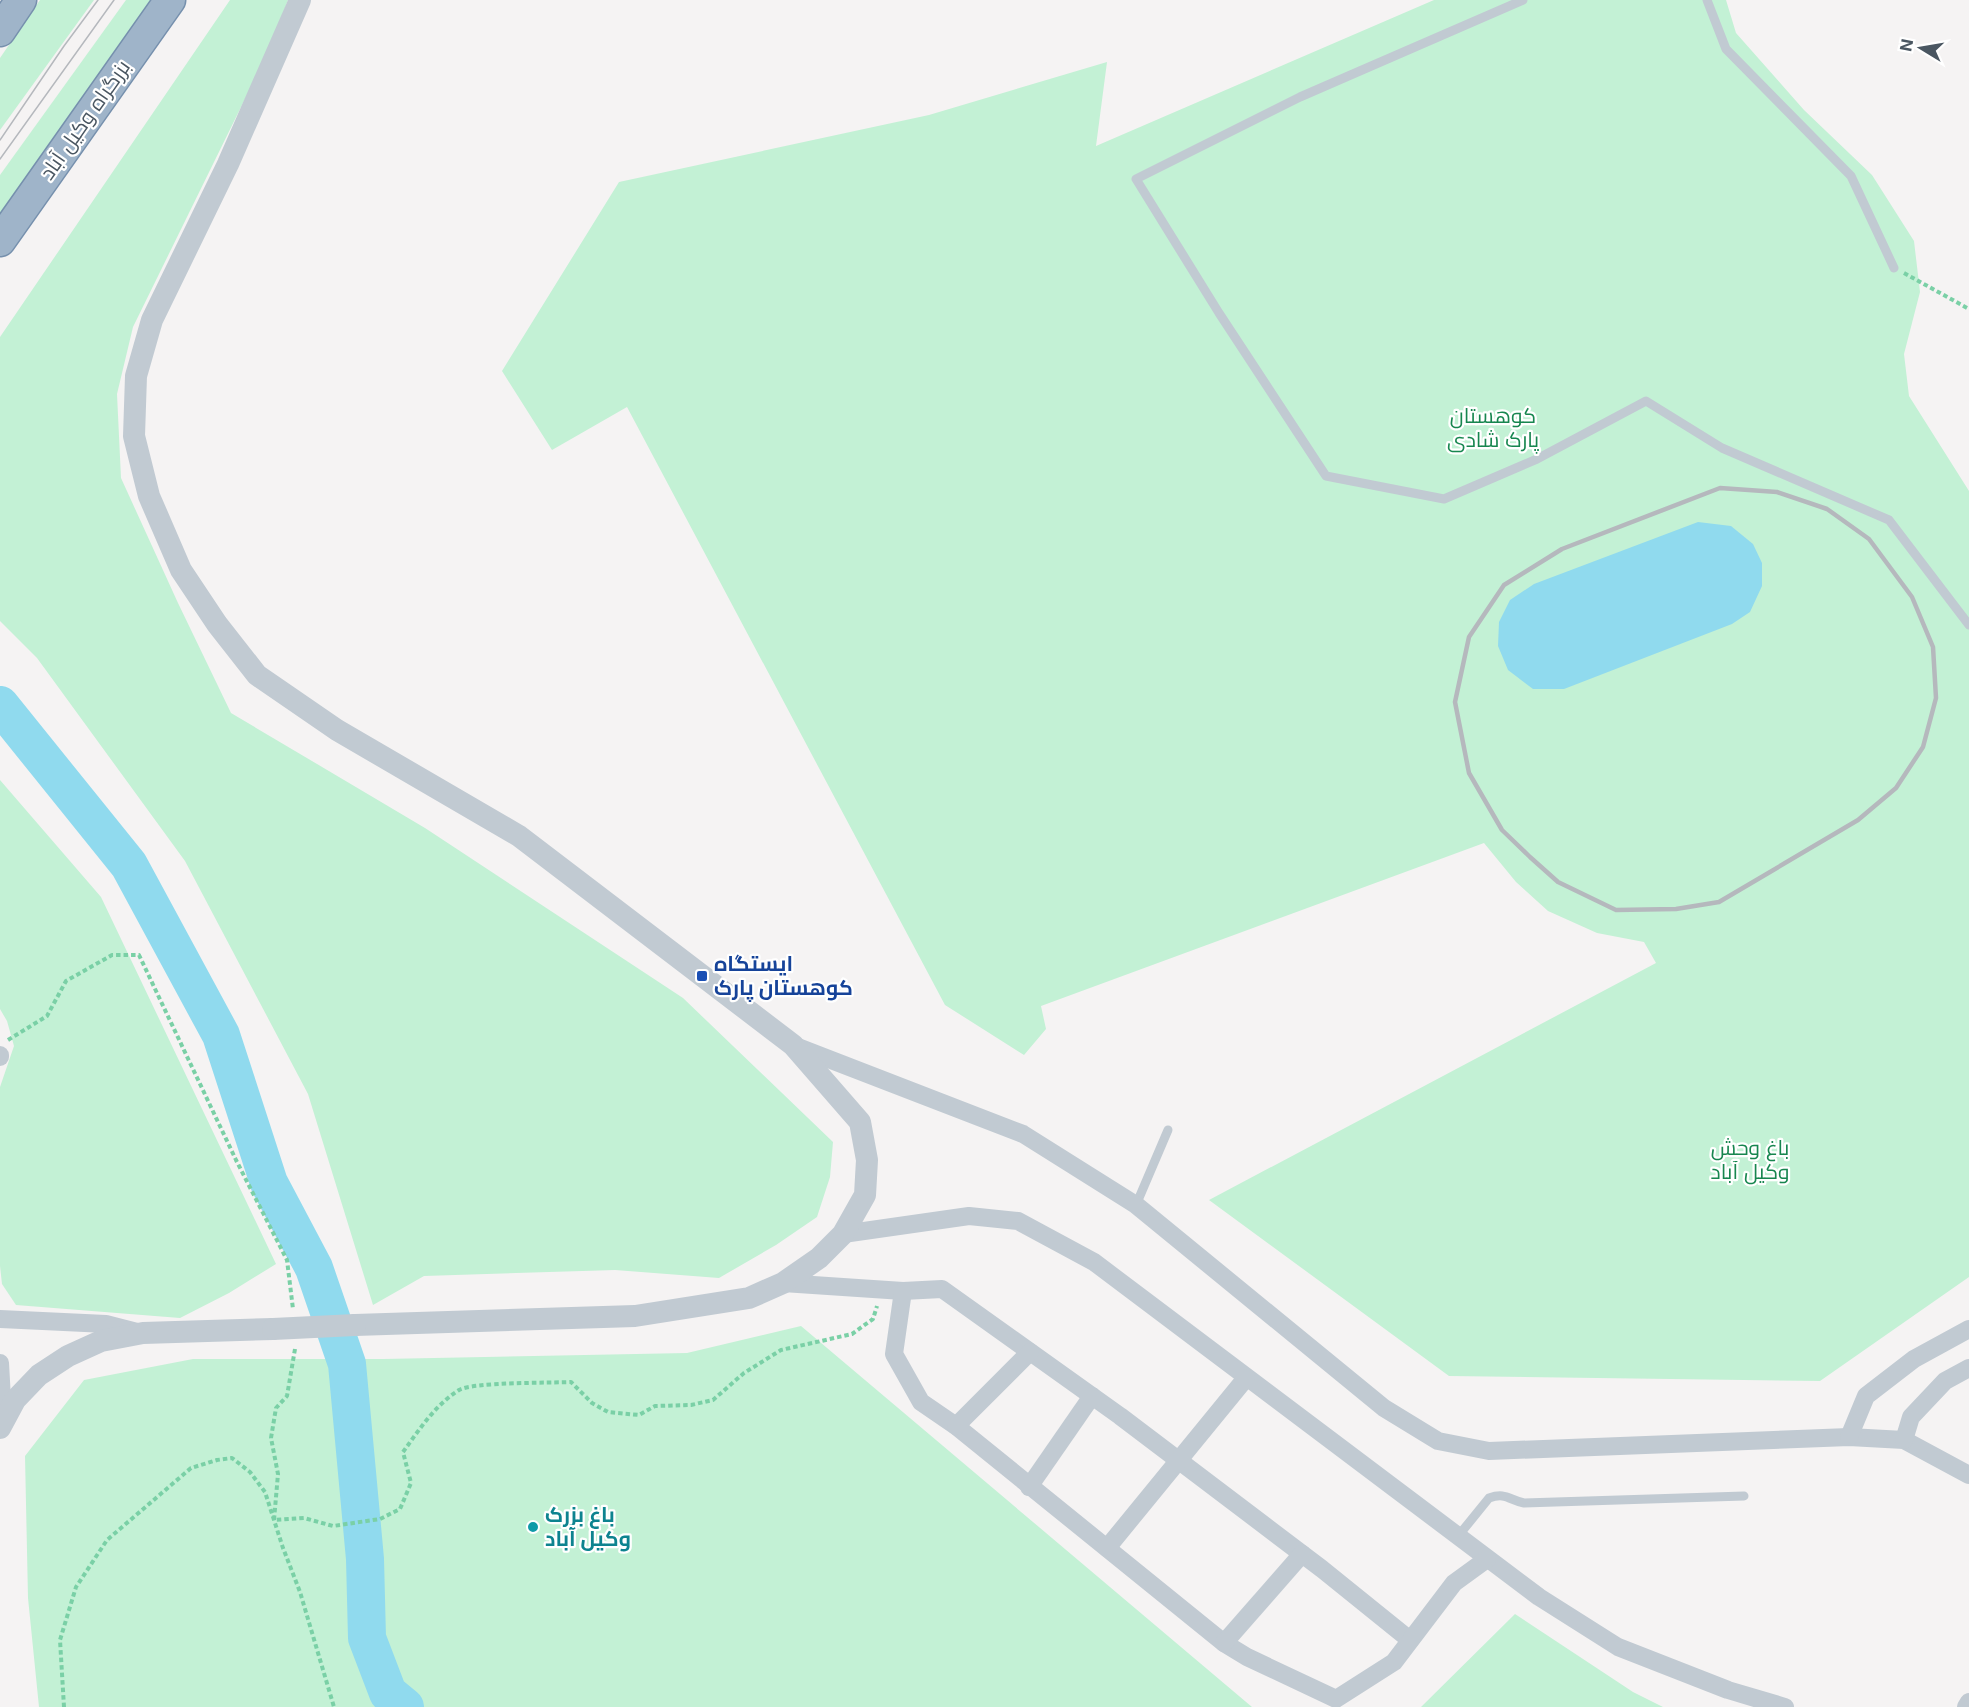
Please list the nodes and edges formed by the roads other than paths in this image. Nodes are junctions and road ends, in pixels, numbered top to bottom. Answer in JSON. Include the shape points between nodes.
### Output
{"nodes":[{"id":1,"x":21,"y":0,"type":"edge"},
{"id":2,"x":170,"y":0,"type":"edge"},
{"id":3,"x":300,"y":0,"type":"edge"},
{"id":4,"x":1523,"y":0,"type":"edge"},
{"id":5,"x":1707,"y":0,"type":"edge"},
{"id":6,"x":0,"y":31,"type":"edge"},
{"id":7,"x":0,"y":241,"type":"edge"},
{"id":8,"x":1894,"y":268,"type":"road end"},
{"id":9,"x":1969,"y":626,"type":"edge"},
{"id":10,"x":794,"y":1045,"type":"junction"},
{"id":11,"x":1168,"y":1130,"type":"dead end"},
{"id":12,"x":1136,"y":1205,"type":"junction"},
{"id":13,"x":843,"y":1234,"type":"junction"},
{"id":14,"x":783,"y":1283,"type":"junction"},
{"id":15,"x":903,"y":1291,"type":"junction"},
{"id":16,"x":0,"y":1320,"type":"edge"},
{"id":17,"x":1969,"y":1329,"type":"edge"},
{"id":18,"x":143,"y":1333,"type":"junction"},
{"id":19,"x":1030,"y":1352,"type":"junction"},
{"id":20,"x":0,"y":1363,"type":"edge"},
{"id":21,"x":1969,"y":1368,"type":"edge"},
{"id":22,"x":1246,"y":1378,"type":"junction"},
{"id":23,"x":1092,"y":1396,"type":"junction"},
{"id":24,"x":0,"y":1410,"type":"edge"},
{"id":25,"x":956,"y":1426,"type":"junction"},
{"id":26,"x":0,"y":1428,"type":"edge"},
{"id":27,"x":1849,"y":1437,"type":"junction"},
{"id":28,"x":1904,"y":1440,"type":"junction"},
{"id":29,"x":1179,"y":1460,"type":"junction"},
{"id":30,"x":1969,"y":1475,"type":"edge"},
{"id":31,"x":1029,"y":1487,"type":"junction"},
{"id":32,"x":1744,"y":1496,"type":"dead end"},
{"id":33,"x":1459,"y":1535,"type":"junction"},
{"id":34,"x":1107,"y":1548,"type":"junction"},
{"id":35,"x":1302,"y":1554,"type":"junction"},
{"id":36,"x":1487,"y":1559,"type":"junction"},
{"id":37,"x":1410,"y":1640,"type":"junction"},
{"id":38,"x":1224,"y":1643,"type":"junction"},
{"id":39,"x":1969,"y":1702,"type":"edge"},
{"id":40,"x":1785,"y":1707,"type":"edge"},
{"id":41,"x":1966,"y":1707,"type":"edge"}],
"edges":[{"from":1,"to":6,"type":"highway"},
{"from":2,"to":7,"type":"highway","name":"بزرگراه وکیل آباد"},
{"from":3,"to":10,"type":"street","via":[[228,164],[152,320],[136,376],[134,435],[149,496],[181,570],[257,675],[337,730],[519,836]]},
{"from":4,"to":9,"type":"lane","via":[[1300,97],[1136,178],[1326,476],[1444,499],[1537,459],[1646,401],[1722,448],[1888,520]]},
{"from":5,"to":8,"type":"lane","via":[[1726,49],[1851,176]]},
{"from":10,"to":12,"type":"street","via":[[1023,1134]]},
{"from":10,"to":13,"type":"street","via":[[860,1122],[867,1160],[865,1195]]},
{"from":11,"to":12,"type":"lane"},
{"from":12,"to":27,"type":"street","via":[[1384,1408],[1438,1441],[1490,1451]]},
{"from":13,"to":14,"type":"street","via":[[819,1258]]},
{"from":13,"to":22,"type":"street","via":[[969,1216],[1018,1221],[1094,1262]]},
{"from":14,"to":15,"type":"street"},
{"from":14,"to":18,"type":"street","bridge":true,"via":[[749,1298],[635,1316]]},
{"from":15,"to":19,"type":"street","via":[[942,1289]]},
{"from":15,"to":25,"type":"street","via":[[894,1354],[921,1402]]},
{"from":16,"to":18,"type":"street","via":[[106,1324]]},
{"from":17,"to":27,"type":"street","via":[[1914,1359],[1866,1396]]},
{"from":18,"to":26,"type":"street","via":[[101,1341],[39,1375],[15,1400]]},
{"from":19,"to":23,"type":"street"},
{"from":19,"to":25,"type":"street"},
{"from":20,"to":24,"type":"street"},
{"from":21,"to":28,"type":"street","via":[[1945,1381],[1911,1417]]},
{"from":22,"to":29,"type":"street"},
{"from":22,"to":33,"type":"street"},
{"from":23,"to":29,"type":"street"},
{"from":23,"to":31,"type":"street"},
{"from":25,"to":31,"type":"street"},
{"from":27,"to":28,"type":"street"},
{"from":28,"to":30,"type":"street"},
{"from":29,"to":34,"type":"street"},
{"from":29,"to":35,"type":"street"},
{"from":31,"to":34,"type":"street"},
{"from":32,"to":33,"type":"lane","via":[[1524,1503],[1505,1495],[1495,1496],[1489,1498]]},
{"from":33,"to":36,"type":"street"},
{"from":34,"to":38,"type":"street"},
{"from":35,"to":37,"type":"street"},
{"from":35,"to":38,"type":"street"},
{"from":36,"to":37,"type":"street","via":[[1454,1583]]},
{"from":36,"to":40,"type":"street","via":[[1618,1647],[1728,1690]]},
{"from":37,"to":38,"type":"street","via":[[1394,1662],[1336,1699]]},
{"from":39,"to":41,"type":"street"}]}
